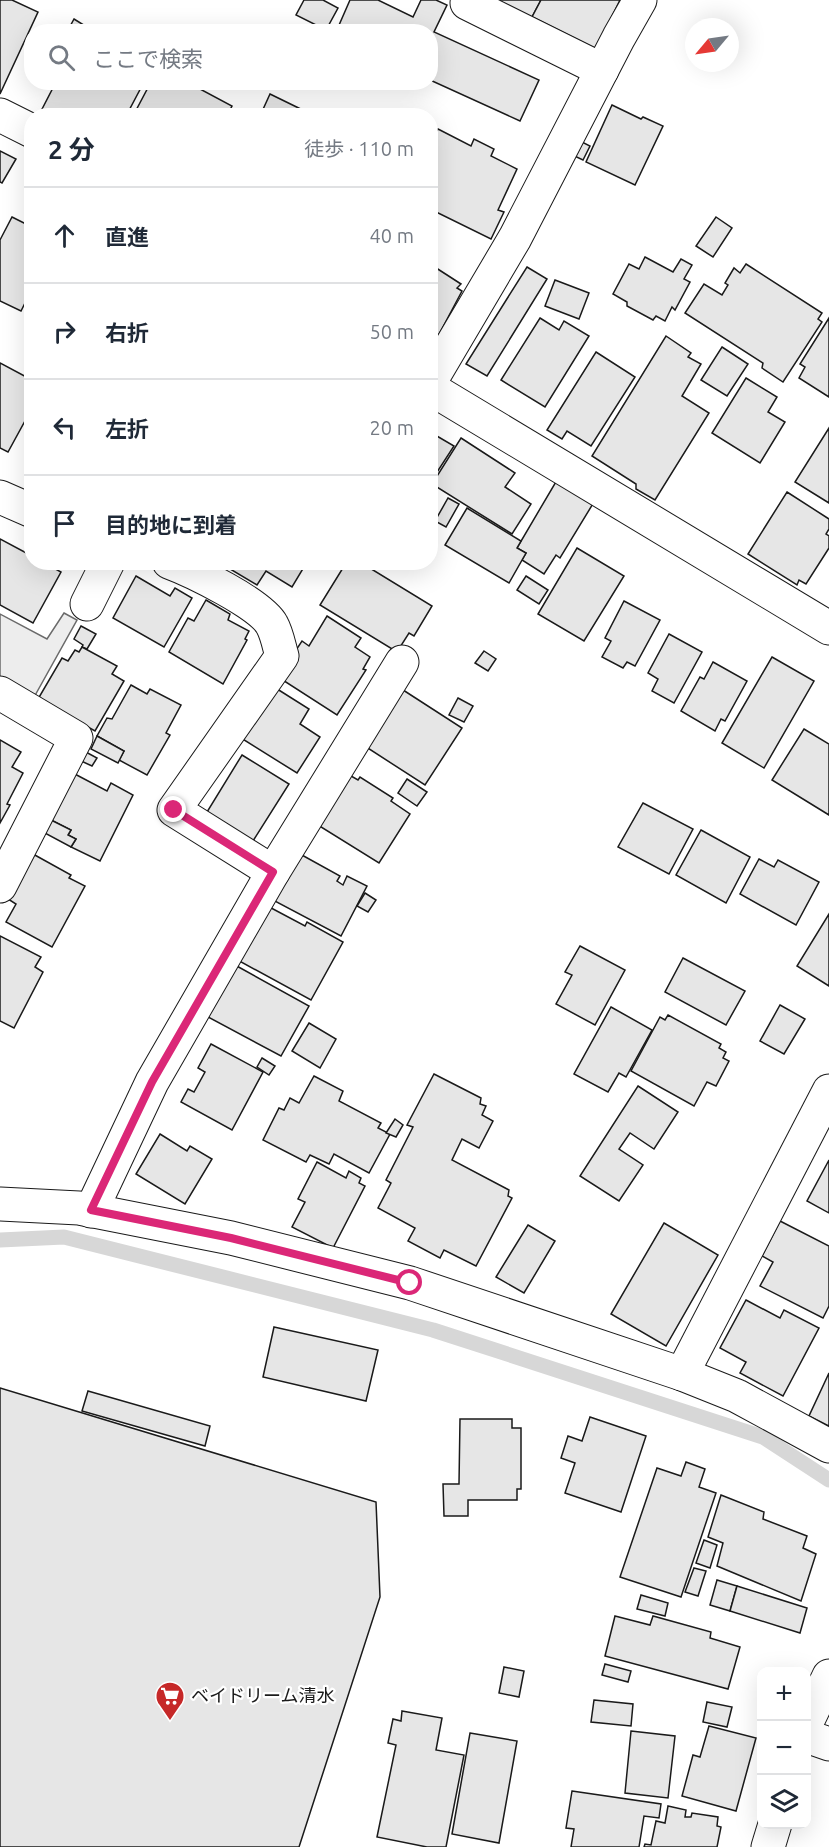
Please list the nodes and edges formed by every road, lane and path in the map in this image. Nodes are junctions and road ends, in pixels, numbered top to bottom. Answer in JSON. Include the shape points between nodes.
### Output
{"nodes":[{"id":1,"x":640,"y":0,"type":"edge"},
{"id":2,"x":467,"y":3,"type":"dead end"},
{"id":3,"x":602,"y":70,"type":"junction"},
{"id":4,"x":0,"y":115,"type":"edge"},
{"id":5,"x":24,"y":127,"type":"edge"},
{"id":6,"x":438,"y":368,"type":"edge"},
{"id":7,"x":438,"y":393,"type":"edge"},
{"id":8,"x":0,"y":497,"type":"edge"},
{"id":9,"x":24,"y":508,"type":"edge"},
{"id":10,"x":104,"y":570,"type":"edge"},
{"id":11,"x":189,"y":570,"type":"edge"},
{"id":12,"x":87,"y":604,"type":"dead end"},
{"id":13,"x":829,"y":628,"type":"edge"},
{"id":14,"x":402,"y":662,"type":"dead end"},
{"id":15,"x":0,"y":693,"type":"edge"},
{"id":16,"x":273,"y":872,"type":"junction"},
{"id":17,"x":0,"y":886,"type":"edge"},
{"id":18,"x":829,"y":1091,"type":"edge"},
{"id":19,"x":0,"y":1204,"type":"edge"},
{"id":20,"x":91,"y":1210,"type":"junction"},
{"id":21,"x":682,"y":1374,"type":"junction"},
{"id":22,"x":829,"y":1446,"type":"edge"},
{"id":23,"x":829,"y":1676,"type":"edge"},
{"id":24,"x":808,"y":1721,"type":"edge"},
{"id":25,"x":811,"y":1737,"type":"edge"},
{"id":26,"x":829,"y":1744,"type":"edge"},
{"id":27,"x":773,"y":1829,"type":"edge"},
{"id":28,"x":768,"y":1847,"type":"edge"}],
"edges":[{"from":1,"to":3,"type":"street"},
{"from":2,"to":3,"type":"street"},
{"from":3,"to":6,"type":"street","via":[[514,238]]},
{"from":4,"to":5,"type":"street"},
{"from":7,"to":13,"type":"street"},
{"from":8,"to":9,"type":"street"},
{"from":10,"to":12,"type":"street"},
{"from":11,"to":16,"type":"street","via":[[259,609],[272,625],[282,656],[174,810]]},
{"from":14,"to":16,"type":"street"},
{"from":15,"to":17,"type":"street","via":[[76,738]]},
{"from":16,"to":20,"type":"street","via":[[152,1082]]},
{"from":18,"to":21,"type":"street"},
{"from":19,"to":20,"type":"street"},
{"from":20,"to":21,"type":"street","via":[[231,1238],[410,1283]]},
{"from":21,"to":22,"type":"street","via":[[737,1396]]},
{"from":23,"to":24,"type":"street"},
{"from":25,"to":26,"type":"street"},
{"from":27,"to":28,"type":"street"}]}
